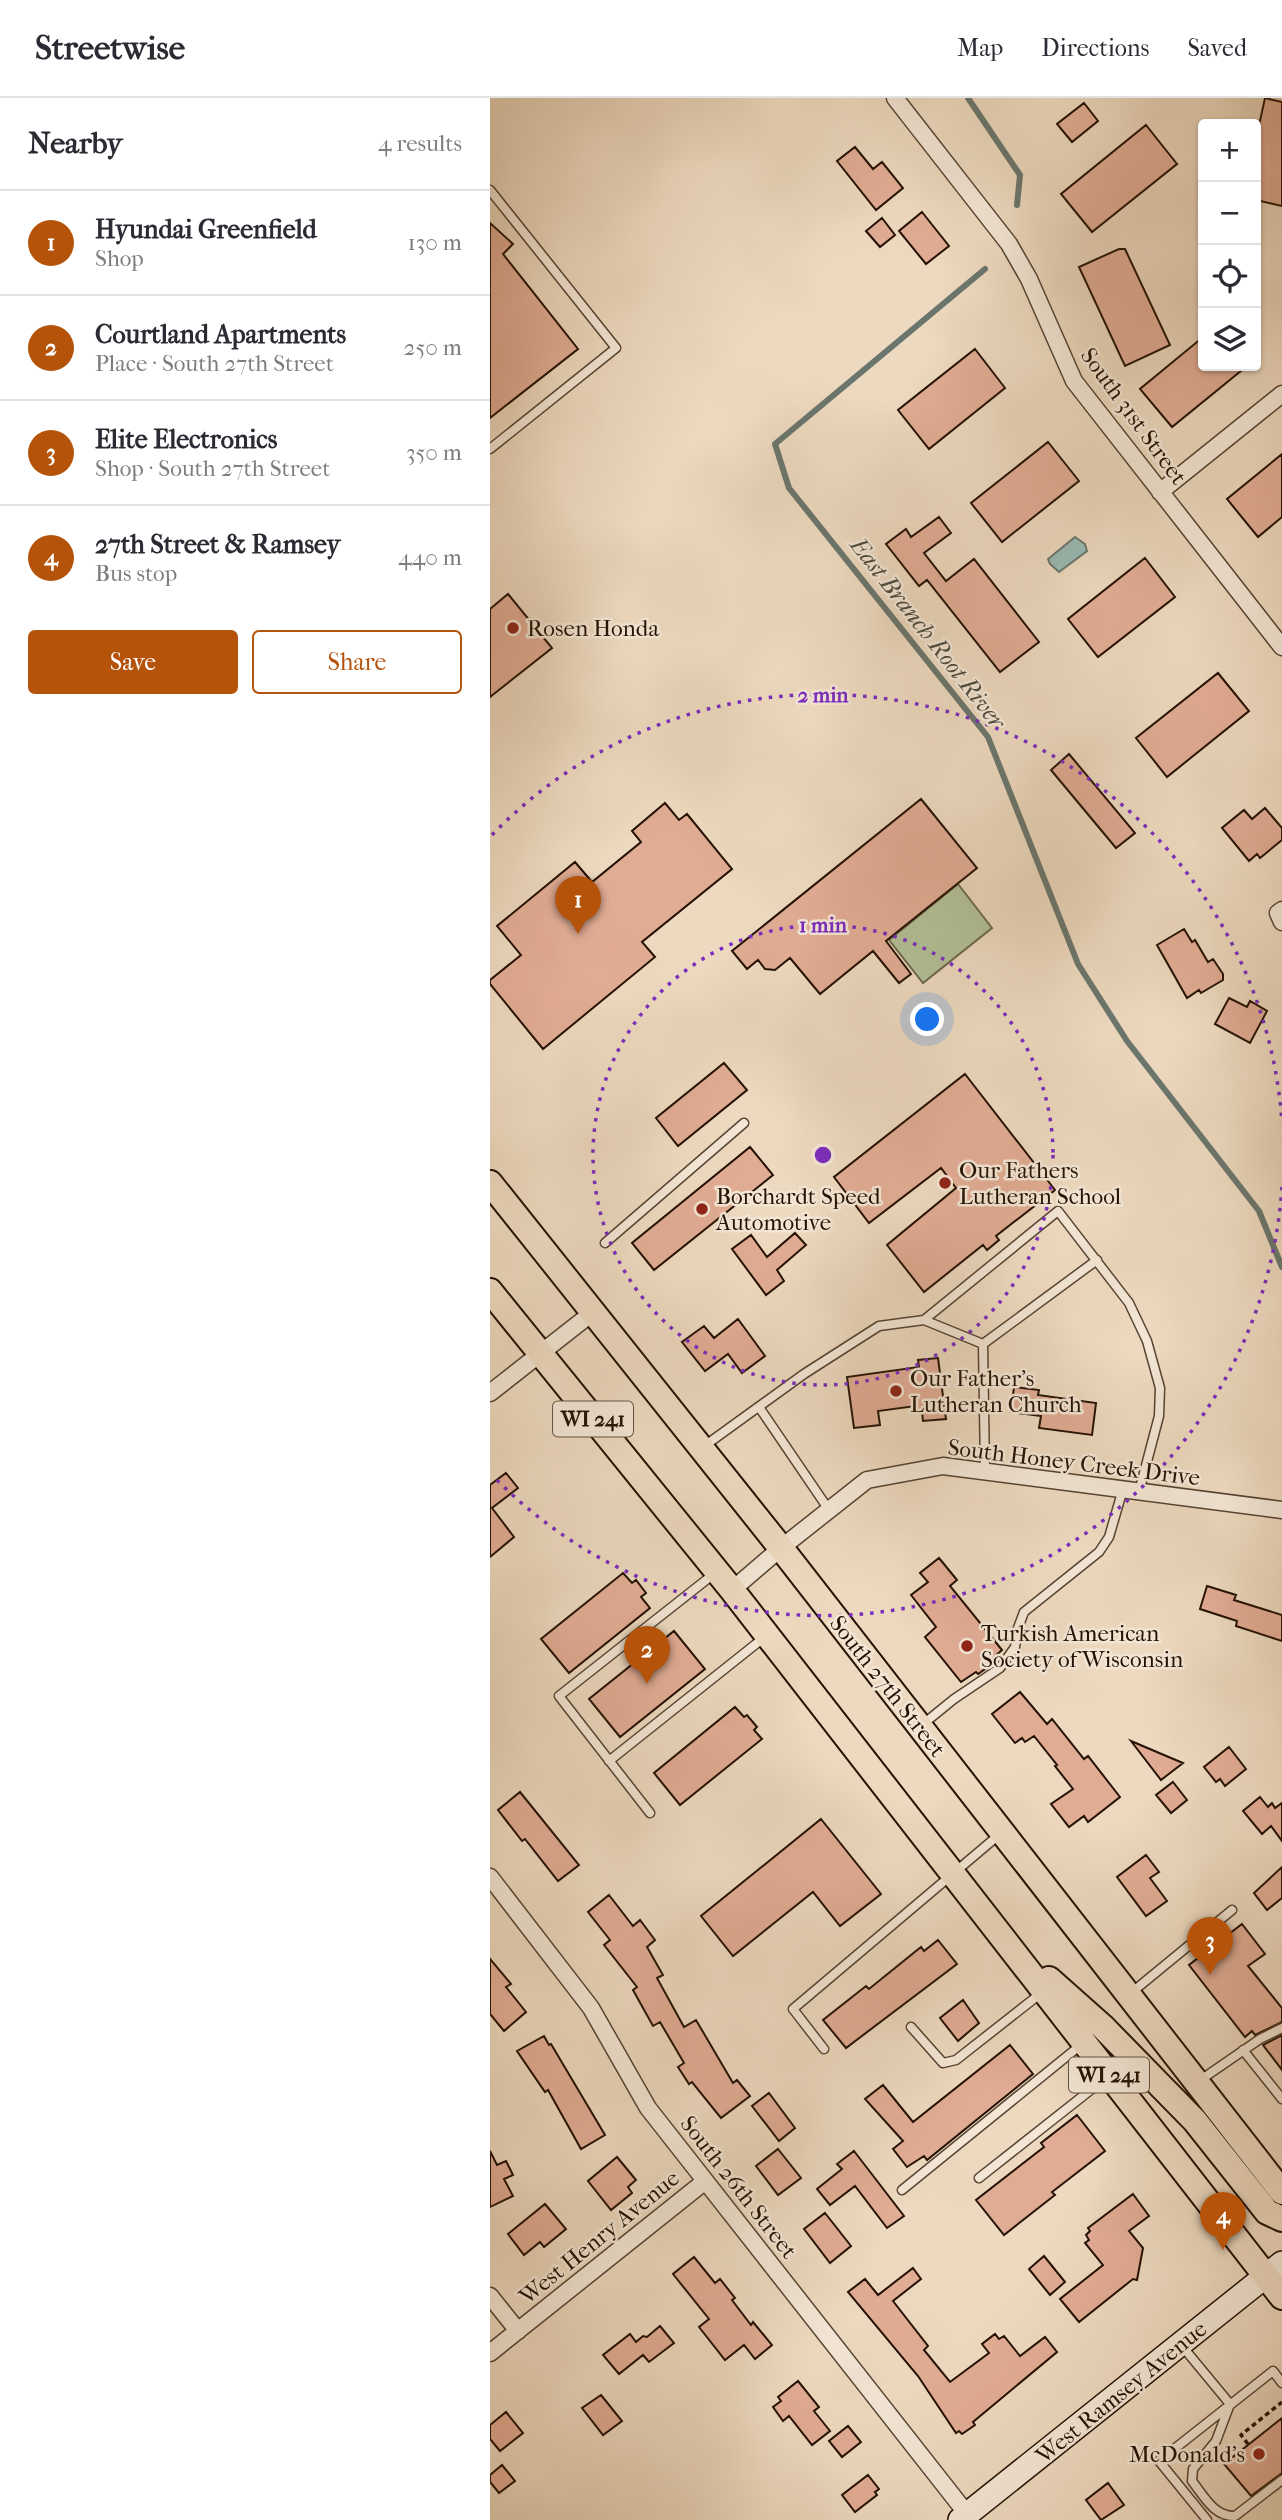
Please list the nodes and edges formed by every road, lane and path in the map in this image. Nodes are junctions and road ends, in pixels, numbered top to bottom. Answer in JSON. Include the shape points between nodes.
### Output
{"nodes":[{"id":1,"x":895,"y":98,"type":"edge"},
{"id":2,"x":490,"y":190,"type":"edge"},
{"id":3,"x":1282,"y":394,"type":"edge"},
{"id":4,"x":490,"y":449,"type":"edge"},
{"id":5,"x":1160,"y":492,"type":"junction"},
{"id":6,"x":1282,"y":648,"type":"edge"},
{"id":7,"x":1282,"y":909,"type":"edge"},
{"id":8,"x":1282,"y":922,"type":"edge"},
{"id":9,"x":744,"y":1123,"type":"dead end"},
{"id":10,"x":490,"y":1183,"type":"edge"},
{"id":11,"x":605,"y":1243,"type":"dead end"},
{"id":12,"x":1097,"y":1261,"type":"junction"},
{"id":13,"x":490,"y":1291,"type":"edge"},
{"id":14,"x":592,"y":1313,"type":"junction"},
{"id":15,"x":924,"y":1320,"type":"junction"},
{"id":16,"x":983,"y":1344,"type":"junction"},
{"id":17,"x":540,"y":1354,"type":"junction"},
{"id":18,"x":490,"y":1393,"type":"edge"},
{"id":19,"x":759,"y":1407,"type":"junction"},
{"id":20,"x":701,"y":1448,"type":"junction"},
{"id":21,"x":985,"y":1471,"type":"junction"},
{"id":22,"x":1131,"y":1491,"type":"junction"},
{"id":23,"x":829,"y":1510,"type":"junction"},
{"id":24,"x":1282,"y":1510,"type":"edge"},
{"id":25,"x":781,"y":1548,"type":"junction"},
{"id":26,"x":725,"y":1581,"type":"junction"},
{"id":27,"x":767,"y":1635,"type":"junction"},
{"id":28,"x":920,"y":1727,"type":"junction"},
{"id":29,"x":609,"y":1761,"type":"junction"},
{"id":30,"x":650,"y":1813,"type":"dead end"},
{"id":31,"x":1002,"y":1832,"type":"junction"},
{"id":32,"x":953,"y":1874,"type":"junction"},
{"id":33,"x":490,"y":1877,"type":"edge"},
{"id":34,"x":1232,"y":1910,"type":"dead end"},
{"id":35,"x":1049,"y":1987,"type":"junction"},
{"id":36,"x":1129,"y":1995,"type":"junction"},
{"id":37,"x":911,"y":2027,"type":"dead end"},
{"id":38,"x":1282,"y":2028,"type":"edge"},
{"id":39,"x":1084,"y":2042,"type":"junction"},
{"id":40,"x":824,"y":2049,"type":"dead end"},
{"id":41,"x":1243,"y":2050,"type":"junction"},
{"id":42,"x":1109,"y":2075,"type":"junction"},
{"id":43,"x":1197,"y":2082,"type":"junction"},
{"id":44,"x":1282,"y":2099,"type":"edge"},
{"id":45,"x":979,"y":2178,"type":"dead end"},
{"id":46,"x":704,"y":2182,"type":"junction"},
{"id":47,"x":902,"y":2190,"type":"dead end"},
{"id":48,"x":1282,"y":2192,"type":"edge"},
{"id":49,"x":1282,"y":2219,"type":"edge"},
{"id":50,"x":1277,"y":2274,"type":"edge"},
{"id":51,"x":490,"y":2295,"type":"edge"},
{"id":52,"x":1282,"y":2297,"type":"edge"},
{"id":53,"x":518,"y":2330,"type":"junction"},
{"id":54,"x":1180,"y":2344,"type":"junction"},
{"id":55,"x":490,"y":2353,"type":"edge"},
{"id":56,"x":1282,"y":2383,"type":"edge"},
{"id":57,"x":1282,"y":2402,"type":"edge"},
{"id":58,"x":1230,"y":2404,"type":"junction"},
{"id":59,"x":1248,"y":2445,"type":"dead end"},
{"id":60,"x":1282,"y":2480,"type":"edge"},
{"id":61,"x":963,"y":2517,"type":"edge"},
{"id":62,"x":1207,"y":2520,"type":"edge"}],
"edges":[{"from":1,"to":5,"type":"street","name":"South 31st Street","via":[[1009,244],[1074,382]]},
{"from":2,"to":4,"type":"lane","via":[[616,348]]},
{"from":3,"to":5,"type":"street"},
{"from":5,"to":6,"type":"street","name":"South 31st Street"},
{"from":7,"to":8,"type":"street","via":[[1278,913]]},
{"from":9,"to":11,"type":"lane"},
{"from":10,"to":14,"type":"main road","name":"South 27th Street","number":"WI 241"},
{"from":12,"to":15,"type":"lane","via":[[1058,1211]]},
{"from":12,"to":16,"type":"lane"},
{"from":12,"to":22,"type":"lane","via":[[1129,1303],[1147,1341],[1160,1388],[1159,1416]]},
{"from":13,"to":17,"type":"main road","number":"WI 241"},
{"from":14,"to":17,"type":"street"},
{"from":14,"to":20,"type":"main road","name":"South 27th Street","number":"WI 241"},
{"from":15,"to":16,"type":"lane"},
{"from":15,"to":19,"type":"lane","via":[[878,1325]]},
{"from":16,"to":21,"type":"lane"},
{"from":17,"to":18,"type":"street"},
{"from":17,"to":26,"type":"main road","number":"WI 241"},
{"from":19,"to":20,"type":"lane"},
{"from":19,"to":23,"type":"lane"},
{"from":20,"to":25,"type":"main road","name":"South 27th Street","number":"WI 241"},
{"from":21,"to":22,"type":"street","name":"South Honey Creek Drive"},
{"from":21,"to":23,"type":"street","name":"South Honey Creek Drive","via":[[943,1466],[867,1480]]},
{"from":22,"to":24,"type":"street","name":"South Honey Creek Drive"},
{"from":22,"to":28,"type":"lane","via":[[1099,1552],[1024,1612],[1016,1647],[1000,1668]]},
{"from":23,"to":25,"type":"street","name":"South Honey Creek Drive"},
{"from":25,"to":26,"type":"street","name":"South Honey Creek Drive"},
{"from":25,"to":28,"type":"main road","name":"South 27th Street","number":"WI 241"},
{"from":26,"to":27,"type":"main road","number":"WI 241"},
{"from":26,"to":29,"type":"lane","via":[[559,1696]]},
{"from":27,"to":29,"type":"lane"},
{"from":27,"to":32,"type":"main road","number":"WI 241"},
{"from":28,"to":31,"type":"main road","name":"South 27th Street","number":"WI 241"},
{"from":29,"to":30,"type":"lane"},
{"from":31,"to":32,"type":"lane"},
{"from":31,"to":36,"type":"main road","name":"South 27th Street","number":"WI 241"},
{"from":32,"to":35,"type":"main road","number":"WI 241"},
{"from":32,"to":40,"type":"lane","via":[[793,2008]]},
{"from":33,"to":46,"type":"street","name":"South 26th Street","via":[[591,2008],[648,2108]]},
{"from":34,"to":36,"type":"lane"},
{"from":35,"to":37,"type":"lane","via":[[956,2060],[943,2063]]},
{"from":35,"to":39,"type":"main road","number":"WI 241"},
{"from":35,"to":49,"type":"main road","via":[[1103,2027],[1195,2121],[1267,2212]]},
{"from":36,"to":43,"type":"main road","name":"South 27th Street","number":"WI 241"},
{"from":38,"to":41,"type":"lane"},
{"from":39,"to":42,"type":"main road","number":"WI 241"},
{"from":39,"to":47,"type":"lane"},
{"from":41,"to":43,"type":"lane"},
{"from":41,"to":44,"type":"lane"},
{"from":42,"to":45,"type":"lane"},
{"from":42,"to":50,"type":"main road","number":"WI 241"},
{"from":43,"to":48,"type":"main road","name":"South 27th Street","number":"WI 241"},
{"from":46,"to":53,"type":"street","name":"West Henry Avenue"},
{"from":46,"to":61,"type":"street","name":"South 26th Street"},
{"from":50,"to":52,"type":"main road","number":"WI 241"},
{"from":50,"to":54,"type":"street","name":"West Ramsey Avenue"},
{"from":51,"to":53,"type":"street"},
{"from":53,"to":55,"type":"street","name":"West Henry Avenue"},
{"from":54,"to":58,"type":"lane"},
{"from":54,"to":61,"type":"street","name":"West Ramsey Avenue"},
{"from":56,"to":58,"type":"lane","via":[[1273,2371]]},
{"from":57,"to":59,"type":"path","via":[[1241,2435]]},
{"from":58,"to":60,"type":"lane","via":[[1216,2441],[1193,2469],[1192,2481],[1215,2510],[1235,2516]]},
{"from":58,"to":62,"type":"lane","via":[[1159,2461]]}]}
